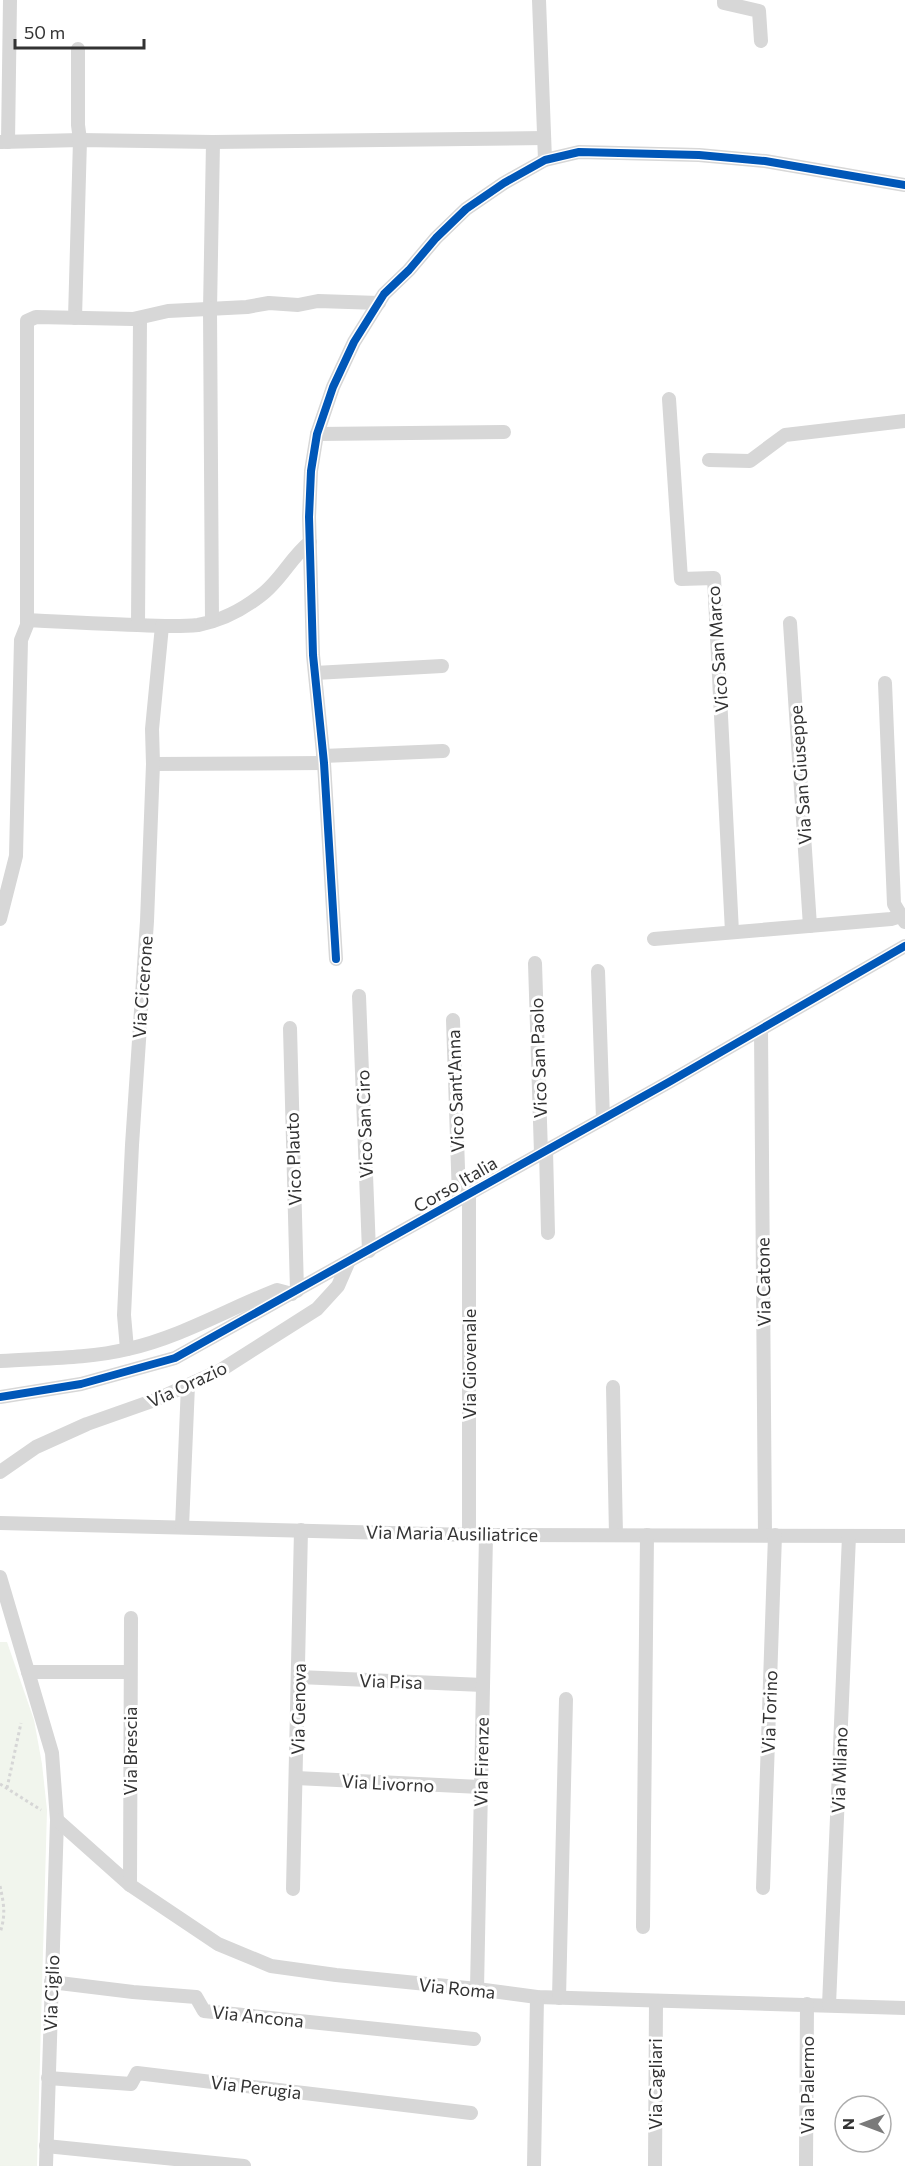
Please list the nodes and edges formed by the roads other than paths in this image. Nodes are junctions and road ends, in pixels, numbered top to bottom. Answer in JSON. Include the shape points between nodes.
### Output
{"nodes":[{"id":1,"x":10,"y":0,"type":"edge"},
{"id":2,"x":539,"y":0,"type":"edge"},
{"id":3,"x":724,"y":0,"type":"edge"},
{"id":4,"x":761,"y":41,"type":"dead end"},
{"id":5,"x":78,"y":49,"type":"dead end"},
{"id":6,"x":544,"y":138,"type":"junction"},
{"id":7,"x":80,"y":140,"type":"junction"},
{"id":8,"x":4,"y":142,"type":"edge"},
{"id":9,"x":213,"y":142,"type":"junction"},
{"id":10,"x":545,"y":160,"type":"junction"},
{"id":11,"x":905,"y":185,"type":"edge"},
{"id":12,"x":379,"y":303,"type":"junction"},
{"id":13,"x":210,"y":310,"type":"junction"},
{"id":14,"x":75,"y":318,"type":"junction"},
{"id":15,"x":140,"y":318,"type":"junction"},
{"id":16,"x":669,"y":399,"type":"dead end"},
{"id":17,"x":905,"y":421,"type":"edge"},
{"id":18,"x":504,"y":432,"type":"dead end"},
{"id":19,"x":317,"y":434,"type":"junction"},
{"id":20,"x":709,"y":460,"type":"dead end"},
{"id":21,"x":310,"y":542,"type":"junction"},
{"id":22,"x":27,"y":620,"type":"junction"},
{"id":23,"x":212,"y":621,"type":"junction"},
{"id":24,"x":790,"y":623,"type":"dead end"},
{"id":25,"x":138,"y":625,"type":"junction"},
{"id":26,"x":162,"y":626,"type":"junction"},
{"id":27,"x":442,"y":666,"type":"dead end"},
{"id":28,"x":315,"y":673,"type":"junction"},
{"id":29,"x":885,"y":683,"type":"dead end"},
{"id":30,"x":443,"y":752,"type":"dead end"},
{"id":31,"x":323,"y":760,"type":"junction"},
{"id":32,"x":153,"y":764,"type":"junction"},
{"id":33,"x":903,"y":919,"type":"edge"},
{"id":34,"x":0,"y":920,"type":"edge"},
{"id":35,"x":810,"y":926,"type":"junction"},
{"id":36,"x":732,"y":933,"type":"junction"},
{"id":37,"x":654,"y":939,"type":"dead end"},
{"id":38,"x":905,"y":946,"type":"edge"},
{"id":39,"x":336,"y":958,"type":"dead end"},
{"id":40,"x":535,"y":963,"type":"dead end"},
{"id":41,"x":598,"y":971,"type":"dead end"},
{"id":42,"x":359,"y":996,"type":"dead end"},
{"id":43,"x":453,"y":1020,"type":"dead end"},
{"id":44,"x":290,"y":1028,"type":"dead end"},
{"id":45,"x":760,"y":1030,"type":"junction"},
{"id":46,"x":603,"y":1119,"type":"junction"},
{"id":47,"x":544,"y":1152,"type":"junction"},
{"id":48,"x":464,"y":1196,"type":"junction"},
{"id":49,"x":548,"y":1233,"type":"dead end"},
{"id":50,"x":369,"y":1251,"type":"junction"},
{"id":51,"x":348,"y":1263,"type":"junction"},
{"id":52,"x":294,"y":1293,"type":"junction"},
{"id":53,"x":127,"y":1349,"type":"junction"},
{"id":54,"x":0,"y":1360,"type":"edge"},
{"id":55,"x":188,"y":1385,"type":"junction"},
{"id":56,"x":613,"y":1387,"type":"dead end"},
{"id":57,"x":0,"y":1397,"type":"edge"},
{"id":58,"x":0,"y":1472,"type":"edge"},
{"id":59,"x":0,"y":1523,"type":"edge"},
{"id":60,"x":182,"y":1527,"type":"junction"},
{"id":61,"x":301,"y":1530,"type":"junction"},
{"id":62,"x":470,"y":1535,"type":"junction"},
{"id":63,"x":486,"y":1535,"type":"junction"},
{"id":64,"x":616,"y":1535,"type":"junction"},
{"id":65,"x":647,"y":1535,"type":"junction"},
{"id":66,"x":770,"y":1535,"type":"junction"},
{"id":67,"x":849,"y":1536,"type":"junction"},
{"id":68,"x":905,"y":1536,"type":"edge"},
{"id":69,"x":0,"y":1577,"type":"edge"},
{"id":70,"x":131,"y":1618,"type":"dead end"},
{"id":71,"x":28,"y":1672,"type":"junction"},
{"id":72,"x":130,"y":1672,"type":"junction"},
{"id":73,"x":298,"y":1677,"type":"junction"},
{"id":74,"x":483,"y":1685,"type":"junction"},
{"id":75,"x":566,"y":1699,"type":"dead end"},
{"id":76,"x":296,"y":1778,"type":"junction"},
{"id":77,"x":480,"y":1787,"type":"junction"},
{"id":78,"x":57,"y":1820,"type":"junction"},
{"id":79,"x":130,"y":1885,"type":"junction"},
{"id":80,"x":763,"y":1888,"type":"dead end"},
{"id":81,"x":293,"y":1889,"type":"dead end"},
{"id":82,"x":643,"y":1927,"type":"dead end"},
{"id":83,"x":51,"y":1982,"type":"junction"},
{"id":84,"x":477,"y":1989,"type":"junction"},
{"id":85,"x":537,"y":1997,"type":"junction"},
{"id":86,"x":559,"y":1998,"type":"junction"},
{"id":87,"x":656,"y":2001,"type":"junction"},
{"id":88,"x":807,"y":2004,"type":"junction"},
{"id":89,"x":829,"y":2005,"type":"junction"},
{"id":90,"x":905,"y":2008,"type":"edge"},
{"id":91,"x":474,"y":2039,"type":"dead end"},
{"id":92,"x":48,"y":2078,"type":"junction"},
{"id":93,"x":471,"y":2113,"type":"dead end"},
{"id":94,"x":46,"y":2146,"type":"junction"},
{"id":95,"x":46,"y":2166,"type":"edge"},
{"id":96,"x":244,"y":2166,"type":"edge"},
{"id":97,"x":534,"y":2166,"type":"edge"},
{"id":98,"x":655,"y":2166,"type":"edge"},
{"id":99,"x":806,"y":2166,"type":"edge"}],
"edges":[{"from":1,"to":8,"type":"street"},
{"from":2,"to":6,"type":"street"},
{"from":3,"to":4,"type":"street","via":[[759,11]]},
{"from":5,"to":7,"type":"street"},
{"from":6,"to":9,"type":"street"},
{"from":6,"to":10,"type":"street"},
{"from":7,"to":8,"type":"street"},
{"from":7,"to":9,"type":"street"},
{"from":7,"to":14,"type":"street"},
{"from":9,"to":13,"type":"street"},
{"from":10,"to":11,"type":"street","via":[[579,152],[699,155],[765,161]]},
{"from":10,"to":12,"type":"street","via":[[466,209]]},
{"from":12,"to":13,"type":"street","via":[[269,303]]},
{"from":12,"to":19,"type":"street","via":[[354,342]]},
{"from":13,"to":15,"type":"street","via":[[168,310]]},
{"from":13,"to":23,"type":"street"},
{"from":14,"to":15,"type":"street"},
{"from":14,"to":22,"type":"street","via":[[36,317],[27,321]]},
{"from":15,"to":25,"type":"street"},
{"from":16,"to":36,"type":"street","name":"Vico San Marco","via":[[681,579],[714,578]]},
{"from":17,"to":20,"type":"street","via":[[786,435],[750,460]]},
{"from":18,"to":19,"type":"street"},
{"from":19,"to":21,"type":"street","via":[[310,471]]},
{"from":21,"to":23,"type":"street","via":[[262,595]]},
{"from":21,"to":28,"type":"street"},
{"from":22,"to":25,"type":"street"},
{"from":22,"to":34,"type":"street","via":[[21,640],[16,856]]},
{"from":23,"to":26,"type":"street"},
{"from":24,"to":35,"type":"street","name":"Via San Giuseppe"},
{"from":25,"to":26,"type":"street"},
{"from":26,"to":32,"type":"street","name":"Via Cicerone","via":[[152,729]]},
{"from":27,"to":28,"type":"street"},
{"from":28,"to":31,"type":"street"},
{"from":29,"to":33,"type":"street","via":[[894,904]]},
{"from":30,"to":31,"type":"street"},
{"from":31,"to":32,"type":"street"},
{"from":31,"to":39,"type":"street"},
{"from":32,"to":53,"type":"street","name":"Via Cicerone","via":[[124,1315]]},
{"from":33,"to":35,"type":"street"},
{"from":35,"to":36,"type":"street"},
{"from":36,"to":37,"type":"street"},
{"from":38,"to":45,"type":"street","name":"Corso Italia"},
{"from":40,"to":47,"type":"street","name":"Vico San Paolo"},
{"from":41,"to":46,"type":"street"},
{"from":42,"to":50,"type":"street","name":"Vico San Ciro"},
{"from":43,"to":48,"type":"street","name":"Vico Sant'Anna"},
{"from":44,"to":52,"type":"street","name":"Vico Plauto"},
{"from":45,"to":46,"type":"street","name":"Corso Italia"},
{"from":45,"to":66,"type":"street","name":"Via Catone"},
{"from":46,"to":47,"type":"street","name":"Corso Italia"},
{"from":47,"to":48,"type":"street","name":"Corso Italia"},
{"from":47,"to":49,"type":"street","name":"Vico San Paolo"},
{"from":48,"to":50,"type":"street","name":"Corso Italia"},
{"from":48,"to":62,"type":"street","name":"Via Giovenale"},
{"from":50,"to":51,"type":"street","name":"Corso Italia"},
{"from":51,"to":52,"type":"street","name":"Corso Italia"},
{"from":51,"to":55,"type":"street","name":"Via Orazio","via":[[338,1286],[317,1309],[221,1370]]},
{"from":52,"to":53,"type":"street","via":[[277,1290],[161,1339]]},
{"from":52,"to":57,"type":"street","name":"Corso Italia","via":[[175,1358],[81,1384]]},
{"from":53,"to":54,"type":"street"},
{"from":55,"to":58,"type":"street","name":"Via Orazio","via":[[36,1447]]},
{"from":55,"to":60,"type":"street"},
{"from":56,"to":64,"type":"street"},
{"from":59,"to":60,"type":"street","name":"Via Maria Ausiliatrice"},
{"from":60,"to":61,"type":"street","name":"Via Maria Ausiliatrice"},
{"from":61,"to":62,"type":"street","name":"Via Maria Ausiliatrice"},
{"from":61,"to":73,"type":"street","name":"Via Genova"},
{"from":62,"to":63,"type":"street","name":"Via Maria Ausiliatrice"},
{"from":63,"to":64,"type":"street","name":"Via Maria Ausiliatrice"},
{"from":63,"to":74,"type":"street","name":"Via Firenze"},
{"from":64,"to":65,"type":"street","name":"Via Maria Ausiliatrice"},
{"from":65,"to":66,"type":"street","name":"Via Maria Ausiliatrice"},
{"from":65,"to":82,"type":"street"},
{"from":66,"to":67,"type":"street","name":"Via Maria Ausiliatrice"},
{"from":66,"to":80,"type":"street","name":"Via Torino"},
{"from":67,"to":68,"type":"street","name":"Via Maria Ausiliatrice"},
{"from":67,"to":89,"type":"street","name":"Via Milano"},
{"from":69,"to":71,"type":"street"},
{"from":70,"to":72,"type":"street","name":"Via Brescia"},
{"from":71,"to":72,"type":"street"},
{"from":71,"to":78,"type":"street","via":[[52,1753]]},
{"from":72,"to":79,"type":"street","name":"Via Brescia"},
{"from":73,"to":74,"type":"street","name":"Via Pisa"},
{"from":73,"to":76,"type":"street","name":"Via Genova"},
{"from":74,"to":77,"type":"street","name":"Via Firenze"},
{"from":75,"to":86,"type":"street"},
{"from":76,"to":77,"type":"street","name":"Via Livorno"},
{"from":76,"to":81,"type":"street","name":"Via Genova"},
{"from":77,"to":84,"type":"street","name":"Via Firenze"},
{"from":78,"to":79,"type":"street","name":"Via Roma"},
{"from":78,"to":83,"type":"street","name":"Via Ciglio"},
{"from":79,"to":84,"type":"street","name":"Via Roma","via":[[218,1944],[271,1966]]},
{"from":83,"to":91,"type":"street","name":"Via Ancona","via":[[196,1997],[204,2010]]},
{"from":83,"to":92,"type":"street","name":"Via Ciglio"},
{"from":84,"to":85,"type":"street","name":"Via Roma"},
{"from":85,"to":86,"type":"street","name":"Via Roma"},
{"from":85,"to":97,"type":"street"},
{"from":86,"to":87,"type":"street","name":"Via Roma"},
{"from":87,"to":88,"type":"street","name":"Via Roma"},
{"from":87,"to":98,"type":"street","name":"Via Cagliari"},
{"from":88,"to":89,"type":"street","name":"Via Roma"},
{"from":88,"to":99,"type":"street","name":"Via Palermo"},
{"from":89,"to":90,"type":"street","name":"Via Roma"},
{"from":92,"to":93,"type":"street","name":"Via Perugia","via":[[131,2084],[137,2073]]},
{"from":92,"to":94,"type":"street","name":"Via Ciglio"},
{"from":94,"to":95,"type":"street","name":"Via Ciglio"},
{"from":94,"to":96,"type":"street"}]}
